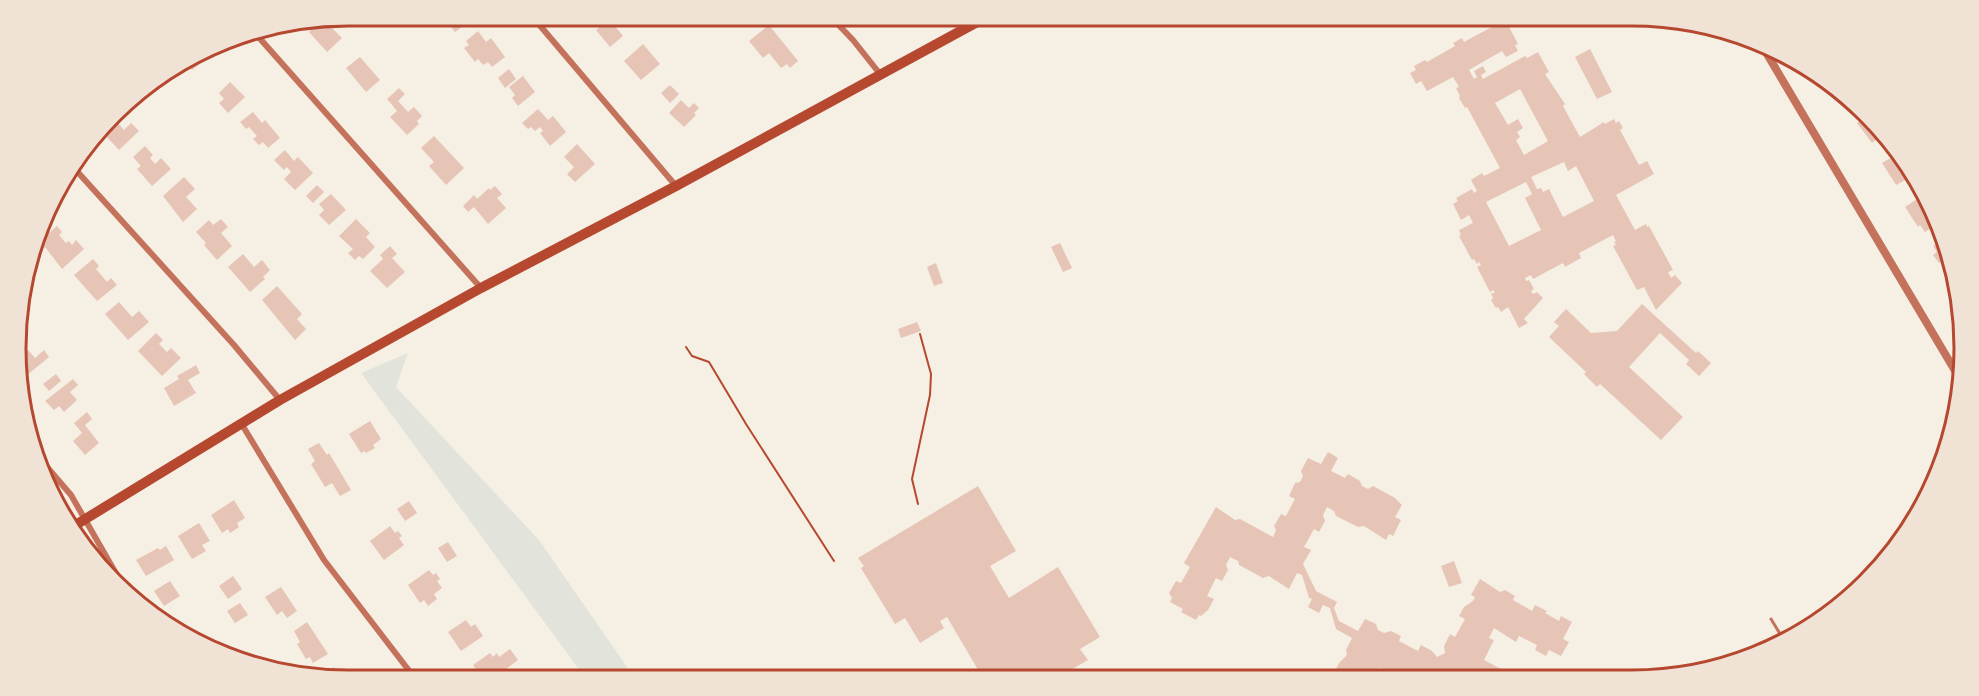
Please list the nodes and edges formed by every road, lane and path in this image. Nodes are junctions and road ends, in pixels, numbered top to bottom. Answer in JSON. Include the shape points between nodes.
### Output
{"nodes":[{"id":1,"x":540,"y":26,"type":"edge"},
{"id":2,"x":839,"y":26,"type":"edge"},
{"id":3,"x":969,"y":26,"type":"edge"},
{"id":4,"x":259,"y":38,"type":"edge"},
{"id":5,"x":1768,"y":56,"type":"edge"},
{"id":6,"x":880,"y":74,"type":"junction"},
{"id":7,"x":78,"y":172,"type":"edge"},
{"id":8,"x":676,"y":186,"type":"junction"},
{"id":9,"x":482,"y":288,"type":"junction"},
{"id":10,"x":920,"y":334,"type":"dead end"},
{"id":11,"x":686,"y":347,"type":"dead end"},
{"id":12,"x":1953,"y":367,"type":"edge"},
{"id":13,"x":280,"y":400,"type":"junction"},
{"id":14,"x":241,"y":423,"type":"junction"},
{"id":15,"x":49,"y":469,"type":"edge"},
{"id":16,"x":918,"y":504,"type":"dead end"},
{"id":17,"x":85,"y":520,"type":"junction"},
{"id":18,"x":78,"y":524,"type":"edge"},
{"id":19,"x":834,"y":561,"type":"dead end"},
{"id":20,"x":113,"y":569,"type":"edge"},
{"id":21,"x":1771,"y":619,"type":"dead end"},
{"id":22,"x":1780,"y":634,"type":"edge"},
{"id":23,"x":409,"y":670,"type":"edge"}],
"edges":[{"from":1,"to":8,"type":"street"},
{"from":2,"to":6,"type":"street"},
{"from":3,"to":6,"type":"highway"},
{"from":4,"to":9,"type":"street"},
{"from":5,"to":12,"type":"street"},
{"from":6,"to":8,"type":"highway"},
{"from":7,"to":13,"type":"street"},
{"from":8,"to":9,"type":"highway"},
{"from":9,"to":13,"type":"highway"},
{"from":10,"to":16,"type":"path","via":[[931,374],[912,479]]},
{"from":11,"to":19,"type":"path","via":[[692,356],[709,362]]},
{"from":13,"to":14,"type":"highway"},
{"from":14,"to":17,"type":"highway"},
{"from":14,"to":23,"type":"street","via":[[324,560]]},
{"from":15,"to":17,"type":"street"},
{"from":17,"to":18,"type":"highway"},
{"from":17,"to":20,"type":"street"},
{"from":21,"to":22,"type":"lane"}]}
